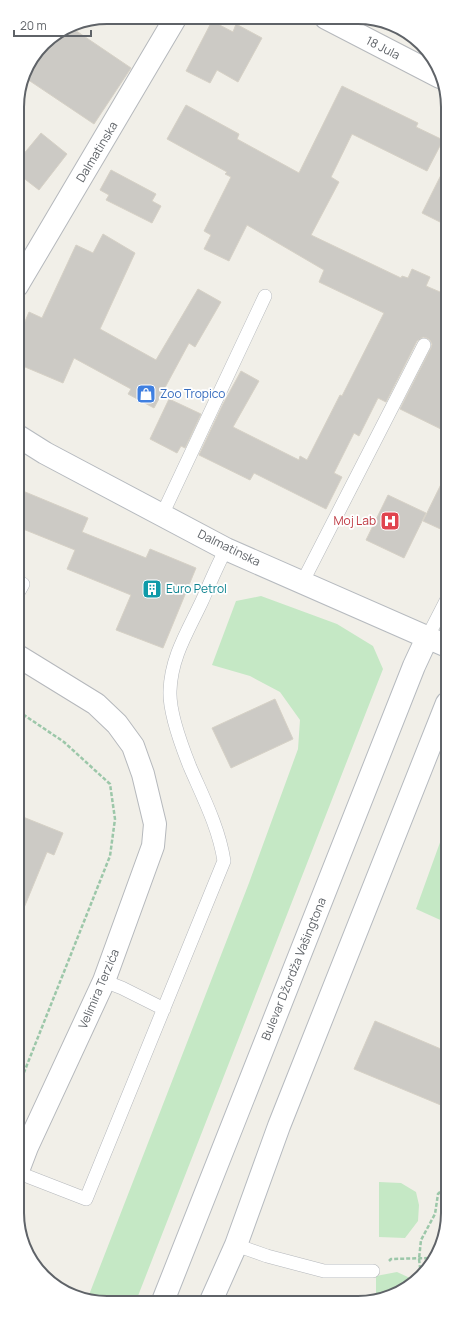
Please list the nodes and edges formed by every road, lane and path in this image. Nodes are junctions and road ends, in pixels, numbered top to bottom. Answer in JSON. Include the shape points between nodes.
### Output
{"nodes":[{"id":1,"x":172,"y":24,"type":"edge"},
{"id":2,"x":338,"y":24,"type":"edge"},
{"id":3,"x":433,"y":74,"type":"edge"},
{"id":4,"x":24,"y":276,"type":"edge"},
{"id":5,"x":265,"y":296,"type":"dead end"},
{"id":6,"x":424,"y":345,"type":"dead end"},
{"id":7,"x":24,"y":440,"type":"edge"},
{"id":8,"x":162,"y":515,"type":"junction"},
{"id":9,"x":226,"y":549,"type":"junction"},
{"id":10,"x":302,"y":583,"type":"junction"},
{"id":11,"x":441,"y":610,"type":"edge"},
{"id":12,"x":426,"y":638,"type":"junction"},
{"id":13,"x":441,"y":644,"type":"edge"},
{"id":14,"x":24,"y":660,"type":"edge"},
{"id":15,"x":24,"y":715,"type":"edge"},
{"id":16,"x":441,"y":718,"type":"edge"},
{"id":17,"x":104,"y":981,"type":"junction"},
{"id":18,"x":164,"y":1009,"type":"junction"},
{"id":19,"x":24,"y":1072,"type":"edge"},
{"id":20,"x":24,"y":1155,"type":"edge"},
{"id":21,"x":24,"y":1175,"type":"edge"},
{"id":22,"x":441,"y":1191,"type":"edge"},
{"id":23,"x":236,"y":1245,"type":"junction"},
{"id":24,"x":427,"y":1258,"type":"edge"},
{"id":25,"x":419,"y":1259,"type":"junction"},
{"id":26,"x":420,"y":1268,"type":"edge"},
{"id":27,"x":373,"y":1271,"type":"joint"},
{"id":28,"x":165,"y":1296,"type":"edge"},
{"id":29,"x":213,"y":1296,"type":"edge"}],
"edges":[{"from":1,"to":4,"type":"street","name":"Dalmatinska"},
{"from":2,"to":3,"type":"street","name":"18 Jula"},
{"from":5,"to":8,"type":"lane"},
{"from":6,"to":10,"type":"lane"},
{"from":7,"to":8,"type":"street","name":"Dalmatinska"},
{"from":8,"to":9,"type":"street","name":"Dalmatinska"},
{"from":9,"to":10,"type":"street","name":"Dalmatinska"},
{"from":9,"to":18,"type":"lane","via":[[179,646],[172,670],[170,692],[174,717],[188,761],[218,833],[224,861]]},
{"from":10,"to":12,"type":"street","name":"Dalmatinska"},
{"from":11,"to":12,"type":"lane"},
{"from":12,"to":13,"type":"street","name":"Dalmatinska"},
{"from":12,"to":28,"type":"street","name":"Bulevar Džordža Vašingtona"},
{"from":14,"to":17,"type":"street","name":"Velimira Terzića","via":[[96,704],[117,724],[133,746],[143,774],[155,824],[153,846]]},
{"from":15,"to":19,"type":"path","via":[[64,742],[110,784],[115,819],[110,856]]},
{"from":16,"to":23,"type":"street","via":[[279,1126]]},
{"from":17,"to":18,"type":"lane"},
{"from":17,"to":20,"type":"street","name":"Velimira Terzića"},
{"from":18,"to":21,"type":"lane","via":[[86,1199]]},
{"from":22,"to":25,"type":"path","via":[[438,1194],[435,1214],[421,1240]]},
{"from":23,"to":27,"type":"lane","via":[[267,1256],[324,1270]]},
{"from":23,"to":29,"type":"street"},
{"from":24,"to":25,"type":"path"},
{"from":25,"to":26,"type":"path"},
{"from":25,"to":27,"type":"path","via":[[391,1260]]}]}
